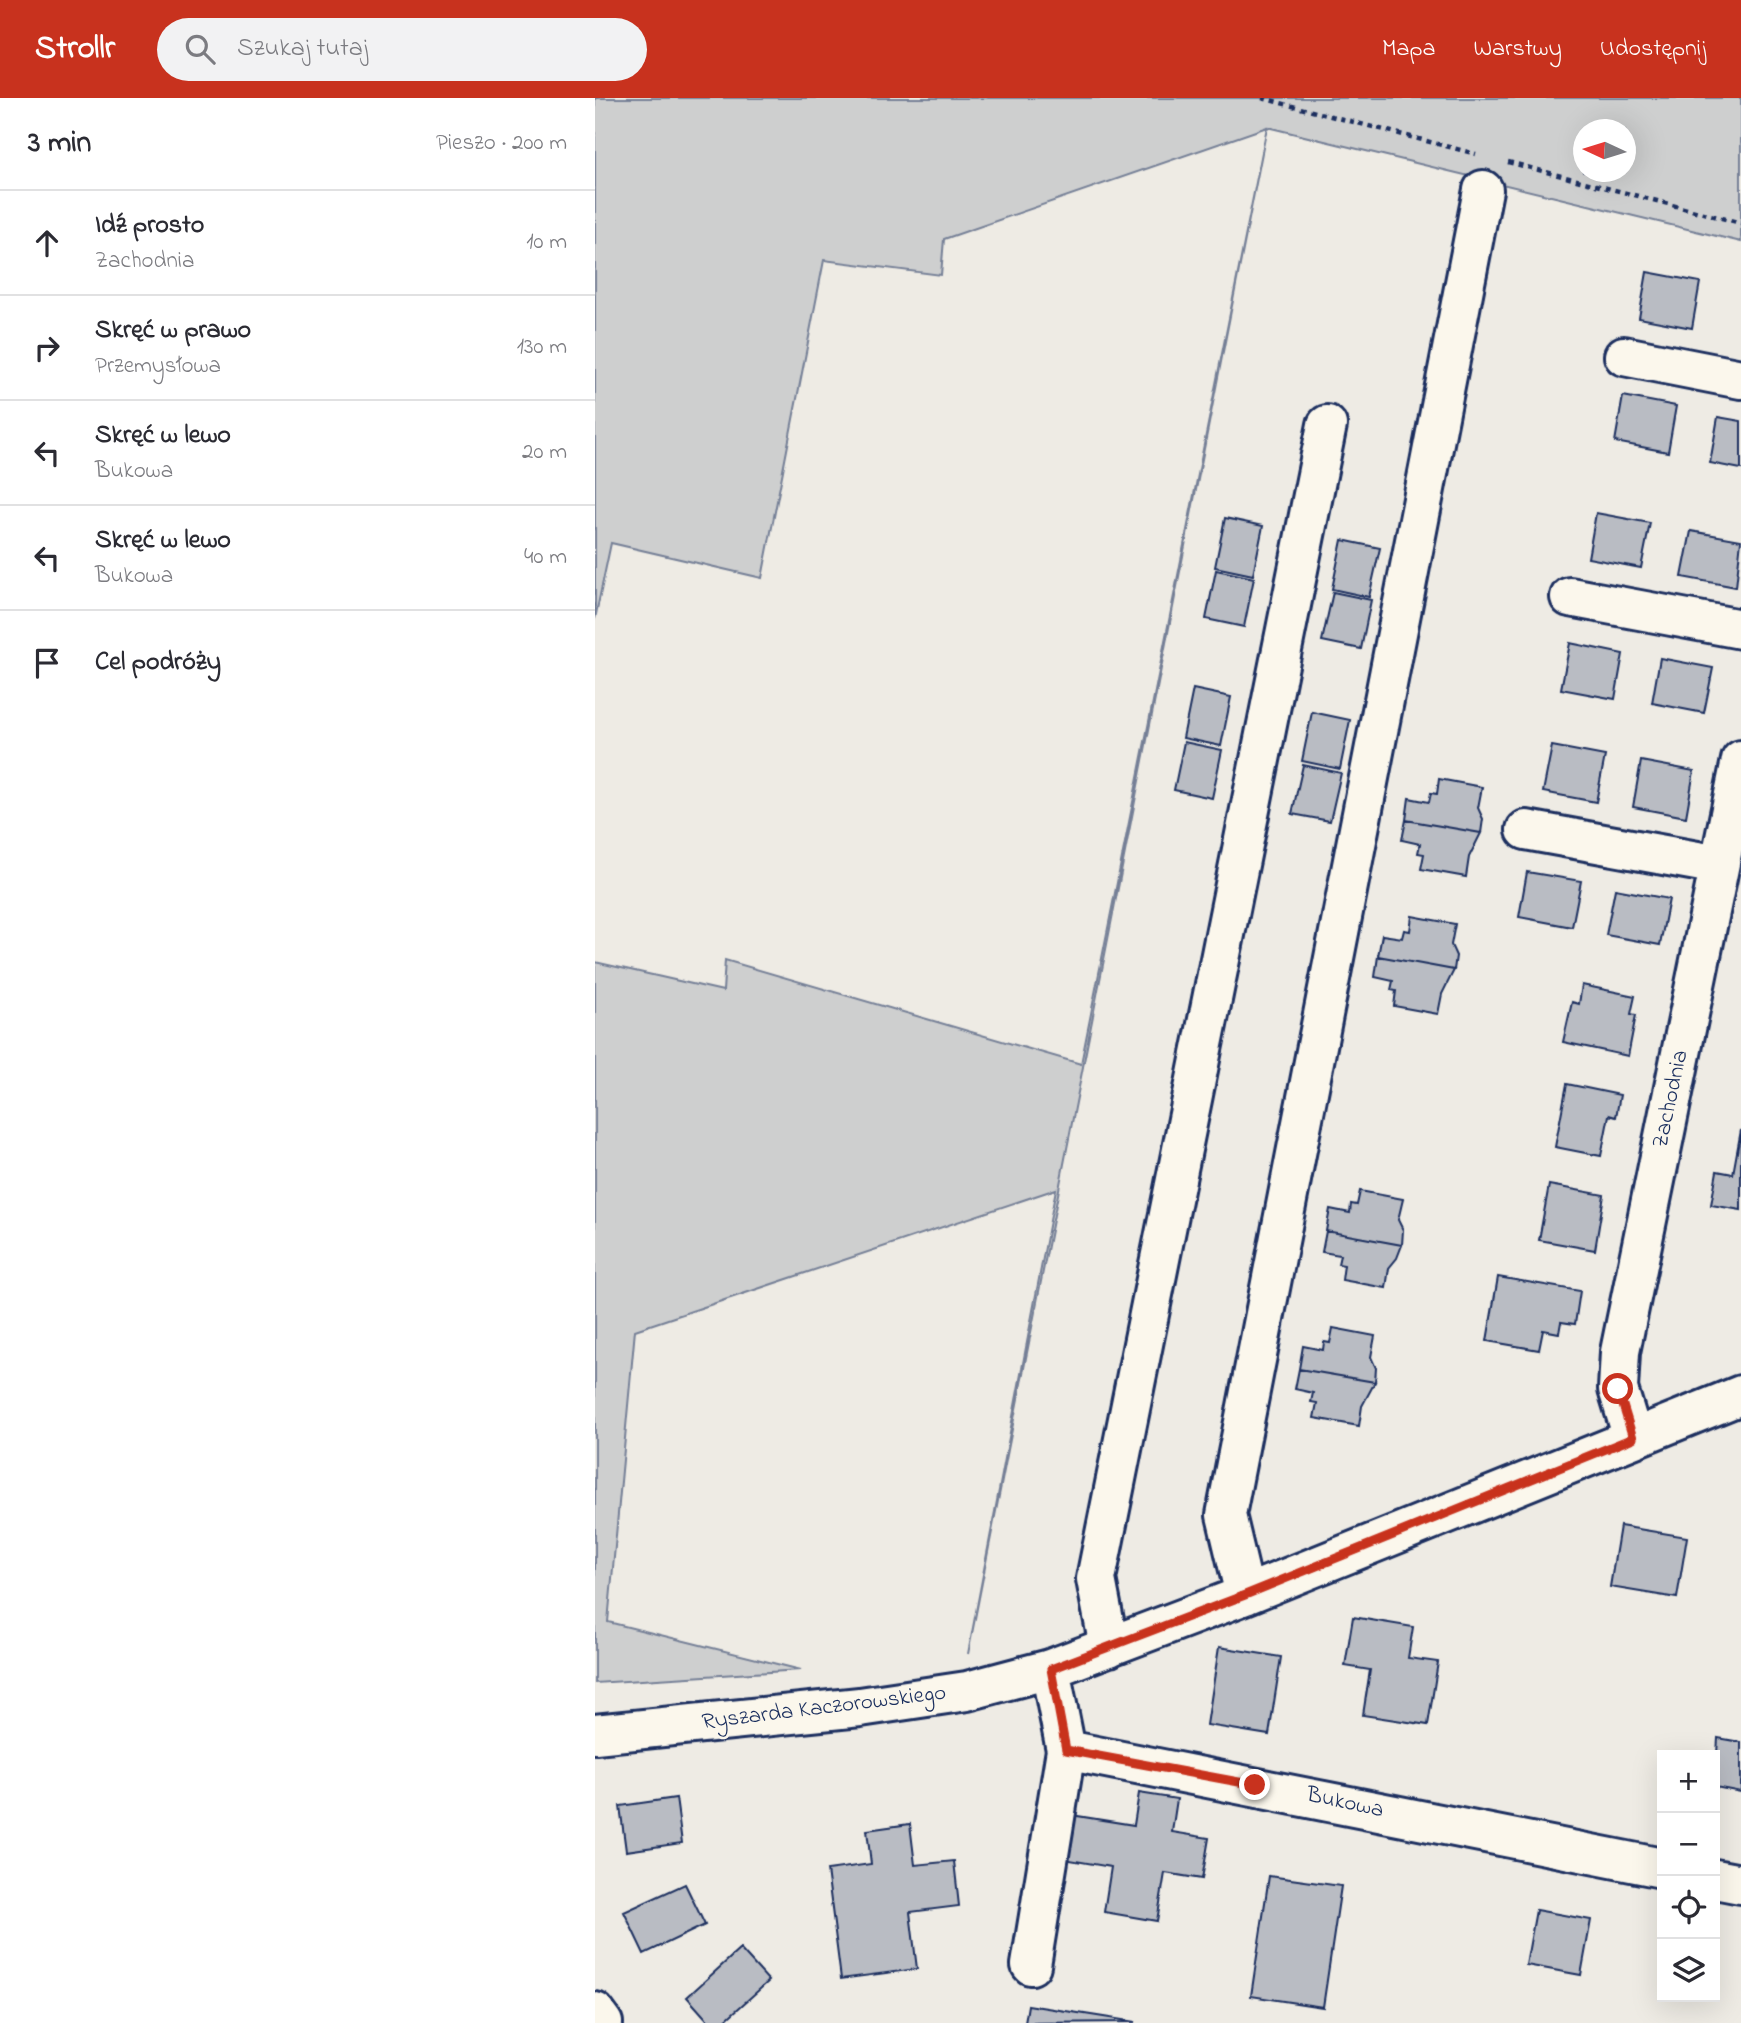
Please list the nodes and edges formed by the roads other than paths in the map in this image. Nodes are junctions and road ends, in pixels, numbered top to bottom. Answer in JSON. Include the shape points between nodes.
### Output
{"nodes":[{"id":1,"x":1483,"y":190,"type":"dead end"},
{"id":2,"x":1624,"y":356,"type":"dead end"},
{"id":3,"x":1741,"y":379,"type":"edge"},
{"id":4,"x":1327,"y":425,"type":"dead end"},
{"id":5,"x":1570,"y":597,"type":"dead end"},
{"id":6,"x":1741,"y":629,"type":"edge"},
{"id":7,"x":1741,"y":760,"type":"edge"},
{"id":8,"x":1526,"y":830,"type":"dead end"},
{"id":9,"x":1719,"y":865,"type":"junction"},
{"id":10,"x":1741,"y":1395,"type":"edge"},
{"id":11,"x":1633,"y":1438,"type":"junction"},
{"id":12,"x":1245,"y":1595,"type":"junction"},
{"id":13,"x":1109,"y":1647,"type":"junction"},
{"id":14,"x":1051,"y":1669,"type":"junction"},
{"id":15,"x":595,"y":1734,"type":"edge"},
{"id":16,"x":1066,"y":1750,"type":"junction"},
{"id":17,"x":1657,"y":1867,"type":"edge"},
{"id":18,"x":1720,"y":1880,"type":"edge"},
{"id":19,"x":1741,"y":1884,"type":"edge"},
{"id":20,"x":1031,"y":1965,"type":"dead end"},
{"id":21,"x":595,"y":2012,"type":"edge"},
{"id":22,"x":603,"y":2023,"type":"edge"}],
"edges":[{"from":1,"to":12,"type":"street","via":[[1226,1515]]},
{"from":2,"to":3,"type":"street"},
{"from":4,"to":13,"type":"street","via":[[1096,1578]]},
{"from":5,"to":6,"type":"street"},
{"from":7,"to":9,"type":"street","name":"Zachodnia"},
{"from":8,"to":9,"type":"street"},
{"from":9,"to":11,"type":"street","name":"Zachodnia","via":[[1620,1352],[1618,1389]]},
{"from":10,"to":11,"type":"street","name":"Ryszarda Kaczorowskiego"},
{"from":11,"to":12,"type":"street","name":"Ryszarda Kaczorowskiego"},
{"from":12,"to":13,"type":"street","name":"Ryszarda Kaczorowskiego"},
{"from":13,"to":14,"type":"street","name":"Ryszarda Kaczorowskiego"},
{"from":14,"to":15,"type":"street","name":"Ryszarda Kaczorowskiego","via":[[967,1691],[860,1707]]},
{"from":14,"to":16,"type":"street"},
{"from":16,"to":17,"type":"street","name":"Bukowa"},
{"from":16,"to":20,"type":"street"},
{"from":18,"to":19,"type":"street"},
{"from":21,"to":22,"type":"street"}]}
